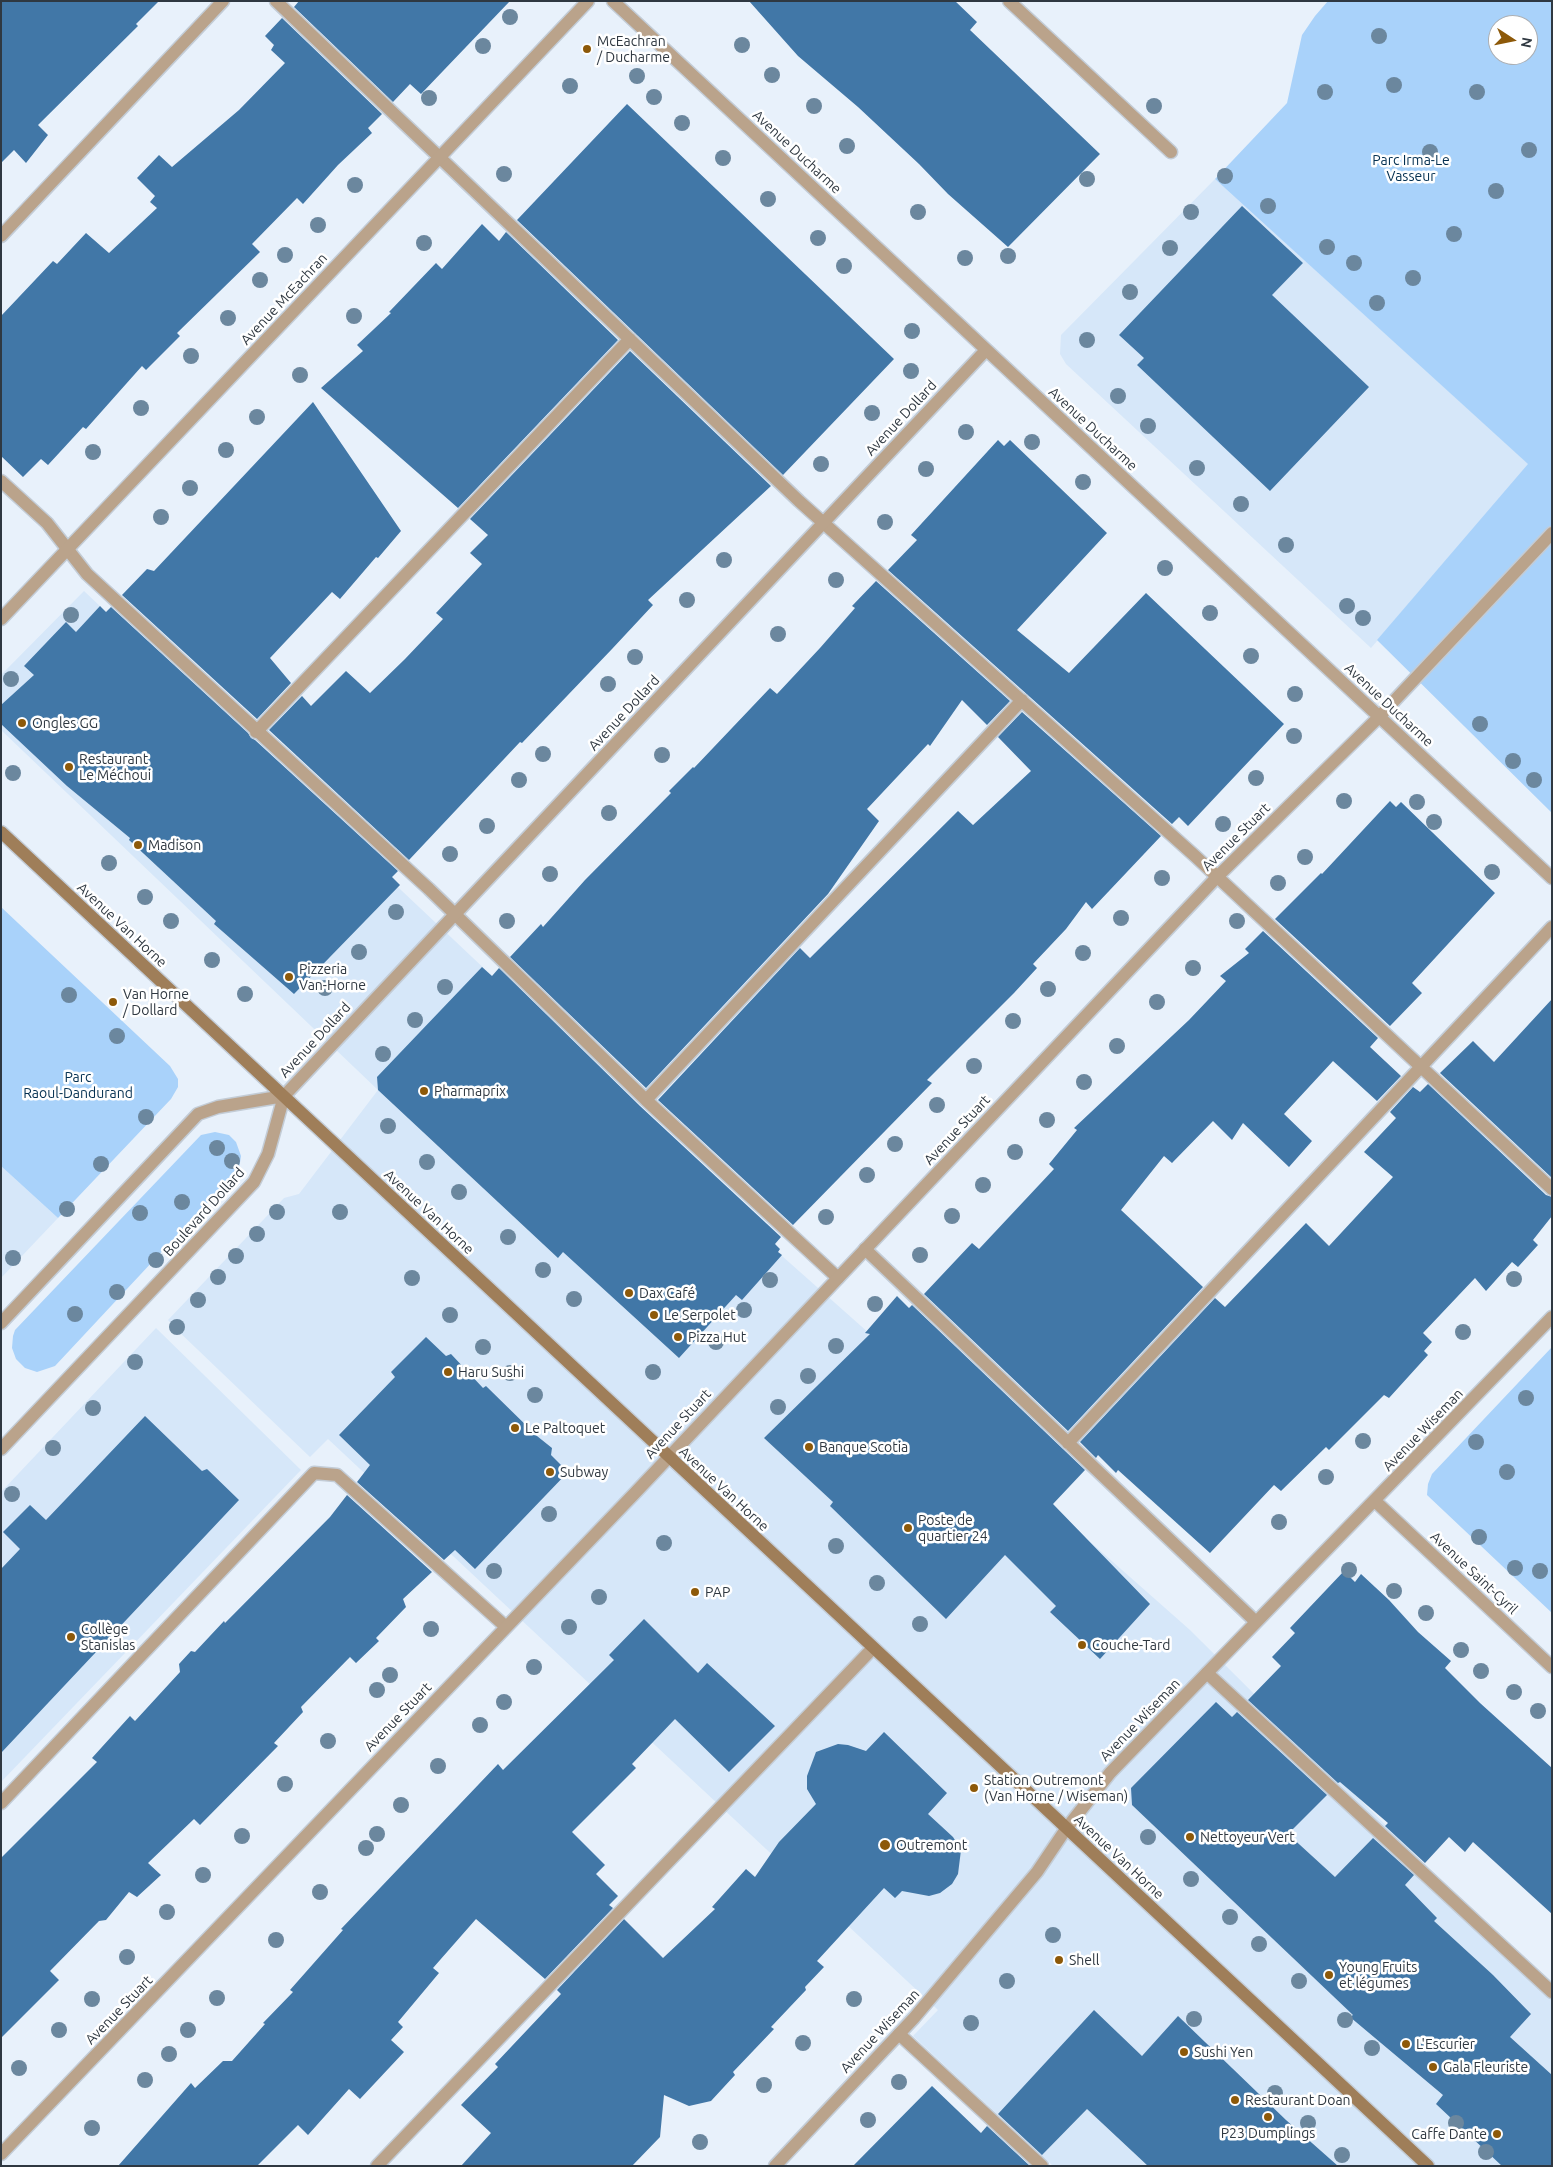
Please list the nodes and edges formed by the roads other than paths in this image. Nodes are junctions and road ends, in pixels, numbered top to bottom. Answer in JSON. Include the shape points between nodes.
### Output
{"nodes":[{"id":1,"x":223,"y":1,"type":"edge"},
{"id":2,"x":276,"y":1,"type":"edge"},
{"id":3,"x":588,"y":1,"type":"edge"},
{"id":4,"x":613,"y":1,"type":"edge"},
{"id":5,"x":1009,"y":1,"type":"edge"},
{"id":6,"x":1171,"y":152,"type":"dead end"},
{"id":7,"x":439,"y":157,"type":"junction"},
{"id":8,"x":1,"y":236,"type":"edge"},
{"id":9,"x":630,"y":339,"type":"junction"},
{"id":10,"x":986,"y":350,"type":"junction"},
{"id":11,"x":1,"y":481,"type":"edge"},
{"id":12,"x":824,"y":522,"type":"junction"},
{"id":13,"x":1552,"y":533,"type":"edge"},
{"id":14,"x":68,"y":549,"type":"junction"},
{"id":15,"x":1,"y":619,"type":"edge"},
{"id":16,"x":1022,"y":700,"type":"junction"},
{"id":17,"x":1379,"y":716,"type":"junction"},
{"id":18,"x":256,"y":732,"type":"junction"},
{"id":19,"x":1,"y":832,"type":"edge"},
{"id":20,"x":1217,"y":877,"type":"junction"},
{"id":21,"x":1552,"y":878,"type":"edge"},
{"id":22,"x":455,"y":914,"type":"junction"},
{"id":23,"x":1552,"y":927,"type":"edge"},
{"id":24,"x":1421,"y":1067,"type":"junction"},
{"id":25,"x":284,"y":1096,"type":"junction"},
{"id":26,"x":646,"y":1100,"type":"junction"},
{"id":27,"x":1552,"y":1189,"type":"edge"},
{"id":28,"x":865,"y":1249,"type":"junction"},
{"id":29,"x":838,"y":1278,"type":"junction"},
{"id":30,"x":1552,"y":1317,"type":"edge"},
{"id":31,"x":1,"y":1323,"type":"edge"},
{"id":32,"x":1068,"y":1443,"type":"junction"},
{"id":33,"x":1,"y":1449,"type":"edge"},
{"id":34,"x":669,"y":1457,"type":"junction"},
{"id":35,"x":1375,"y":1501,"type":"junction"},
{"id":36,"x":1255,"y":1621,"type":"junction"},
{"id":37,"x":505,"y":1626,"type":"junction"},
{"id":38,"x":873,"y":1648,"type":"junction"},
{"id":39,"x":1552,"y":1667,"type":"edge"},
{"id":40,"x":1207,"y":1673,"type":"junction"},
{"id":41,"x":1,"y":1802,"type":"edge"},
{"id":42,"x":1066,"y":1829,"type":"junction"},
{"id":43,"x":1552,"y":1992,"type":"edge"},
{"id":44,"x":899,"y":2034,"type":"junction"},
{"id":45,"x":3,"y":2148,"type":"edge"},
{"id":46,"x":377,"y":2166,"type":"edge"},
{"id":47,"x":775,"y":2166,"type":"edge"},
{"id":48,"x":1042,"y":2166,"type":"edge"},
{"id":49,"x":1428,"y":2166,"type":"edge"}],
"edges":[{"from":1,"to":8,"type":"street"},
{"from":2,"to":7,"type":"street"},
{"from":3,"to":7,"type":"street","name":"Avenue McEachran"},
{"from":4,"to":10,"type":"street","name":"Avenue Ducharme"},
{"from":5,"to":6,"type":"street"},
{"from":7,"to":9,"type":"street"},
{"from":7,"to":14,"type":"street","name":"Avenue McEachran"},
{"from":9,"to":12,"type":"street"},
{"from":9,"to":18,"type":"street"},
{"from":10,"to":12,"type":"street","name":"Avenue Dollard"},
{"from":10,"to":17,"type":"street","name":"Avenue Ducharme"},
{"from":11,"to":14,"type":"street","via":[[47,523]]},
{"from":12,"to":16,"type":"street"},
{"from":12,"to":22,"type":"street","name":"Avenue Dollard"},
{"from":13,"to":17,"type":"street","name":"Avenue Stuart"},
{"from":14,"to":15,"type":"street","name":"Avenue McEachran"},
{"from":14,"to":18,"type":"street","via":[[88,574]]},
{"from":16,"to":20,"type":"street"},
{"from":16,"to":26,"type":"street"},
{"from":17,"to":20,"type":"street","name":"Avenue Stuart"},
{"from":17,"to":21,"type":"street","name":"Avenue Ducharme"},
{"from":18,"to":22,"type":"street"},
{"from":19,"to":25,"type":"main road","name":"Avenue Van Horne"},
{"from":20,"to":24,"type":"street"},
{"from":20,"to":28,"type":"street","name":"Avenue Stuart"},
{"from":22,"to":25,"type":"street","name":"Avenue Dollard"},
{"from":22,"to":26,"type":"street"},
{"from":23,"to":24,"type":"street"},
{"from":24,"to":27,"type":"street"},
{"from":24,"to":32,"type":"street"},
{"from":25,"to":31,"type":"street","via":[[218,1107],[198,1114]]},
{"from":25,"to":33,"type":"street","name":"Boulevard Dollard","via":[[268,1154],[254,1182]]},
{"from":25,"to":34,"type":"main road","name":"Avenue Van Horne"},
{"from":26,"to":29,"type":"street"},
{"from":28,"to":29,"type":"street","name":"Avenue Stuart"},
{"from":28,"to":32,"type":"street"},
{"from":29,"to":34,"type":"street","name":"Avenue Stuart"},
{"from":30,"to":35,"type":"street","name":"Avenue Wiseman"},
{"from":32,"to":36,"type":"street"},
{"from":34,"to":37,"type":"street","name":"Avenue Stuart"},
{"from":34,"to":38,"type":"main road","name":"Avenue Van Horne"},
{"from":35,"to":36,"type":"street","name":"Avenue Wiseman"},
{"from":35,"to":39,"type":"street","name":"Avenue Saint-Cyril"},
{"from":36,"to":40,"type":"street","name":"Avenue Wiseman"},
{"from":37,"to":41,"type":"street","via":[[337,1475],[314,1474]]},
{"from":37,"to":45,"type":"street","name":"Avenue Stuart"},
{"from":38,"to":42,"type":"main road","name":"Avenue Van Horne"},
{"from":38,"to":46,"type":"street"},
{"from":40,"to":42,"type":"street","name":"Avenue Wiseman","via":[[1110,1773]]},
{"from":40,"to":43,"type":"street"},
{"from":42,"to":44,"type":"street","name":"Avenue Wiseman","via":[[1037,1872]]},
{"from":42,"to":49,"type":"main road","name":"Avenue Van Horne"},
{"from":44,"to":47,"type":"street","name":"Avenue Wiseman"},
{"from":44,"to":48,"type":"street"}]}
